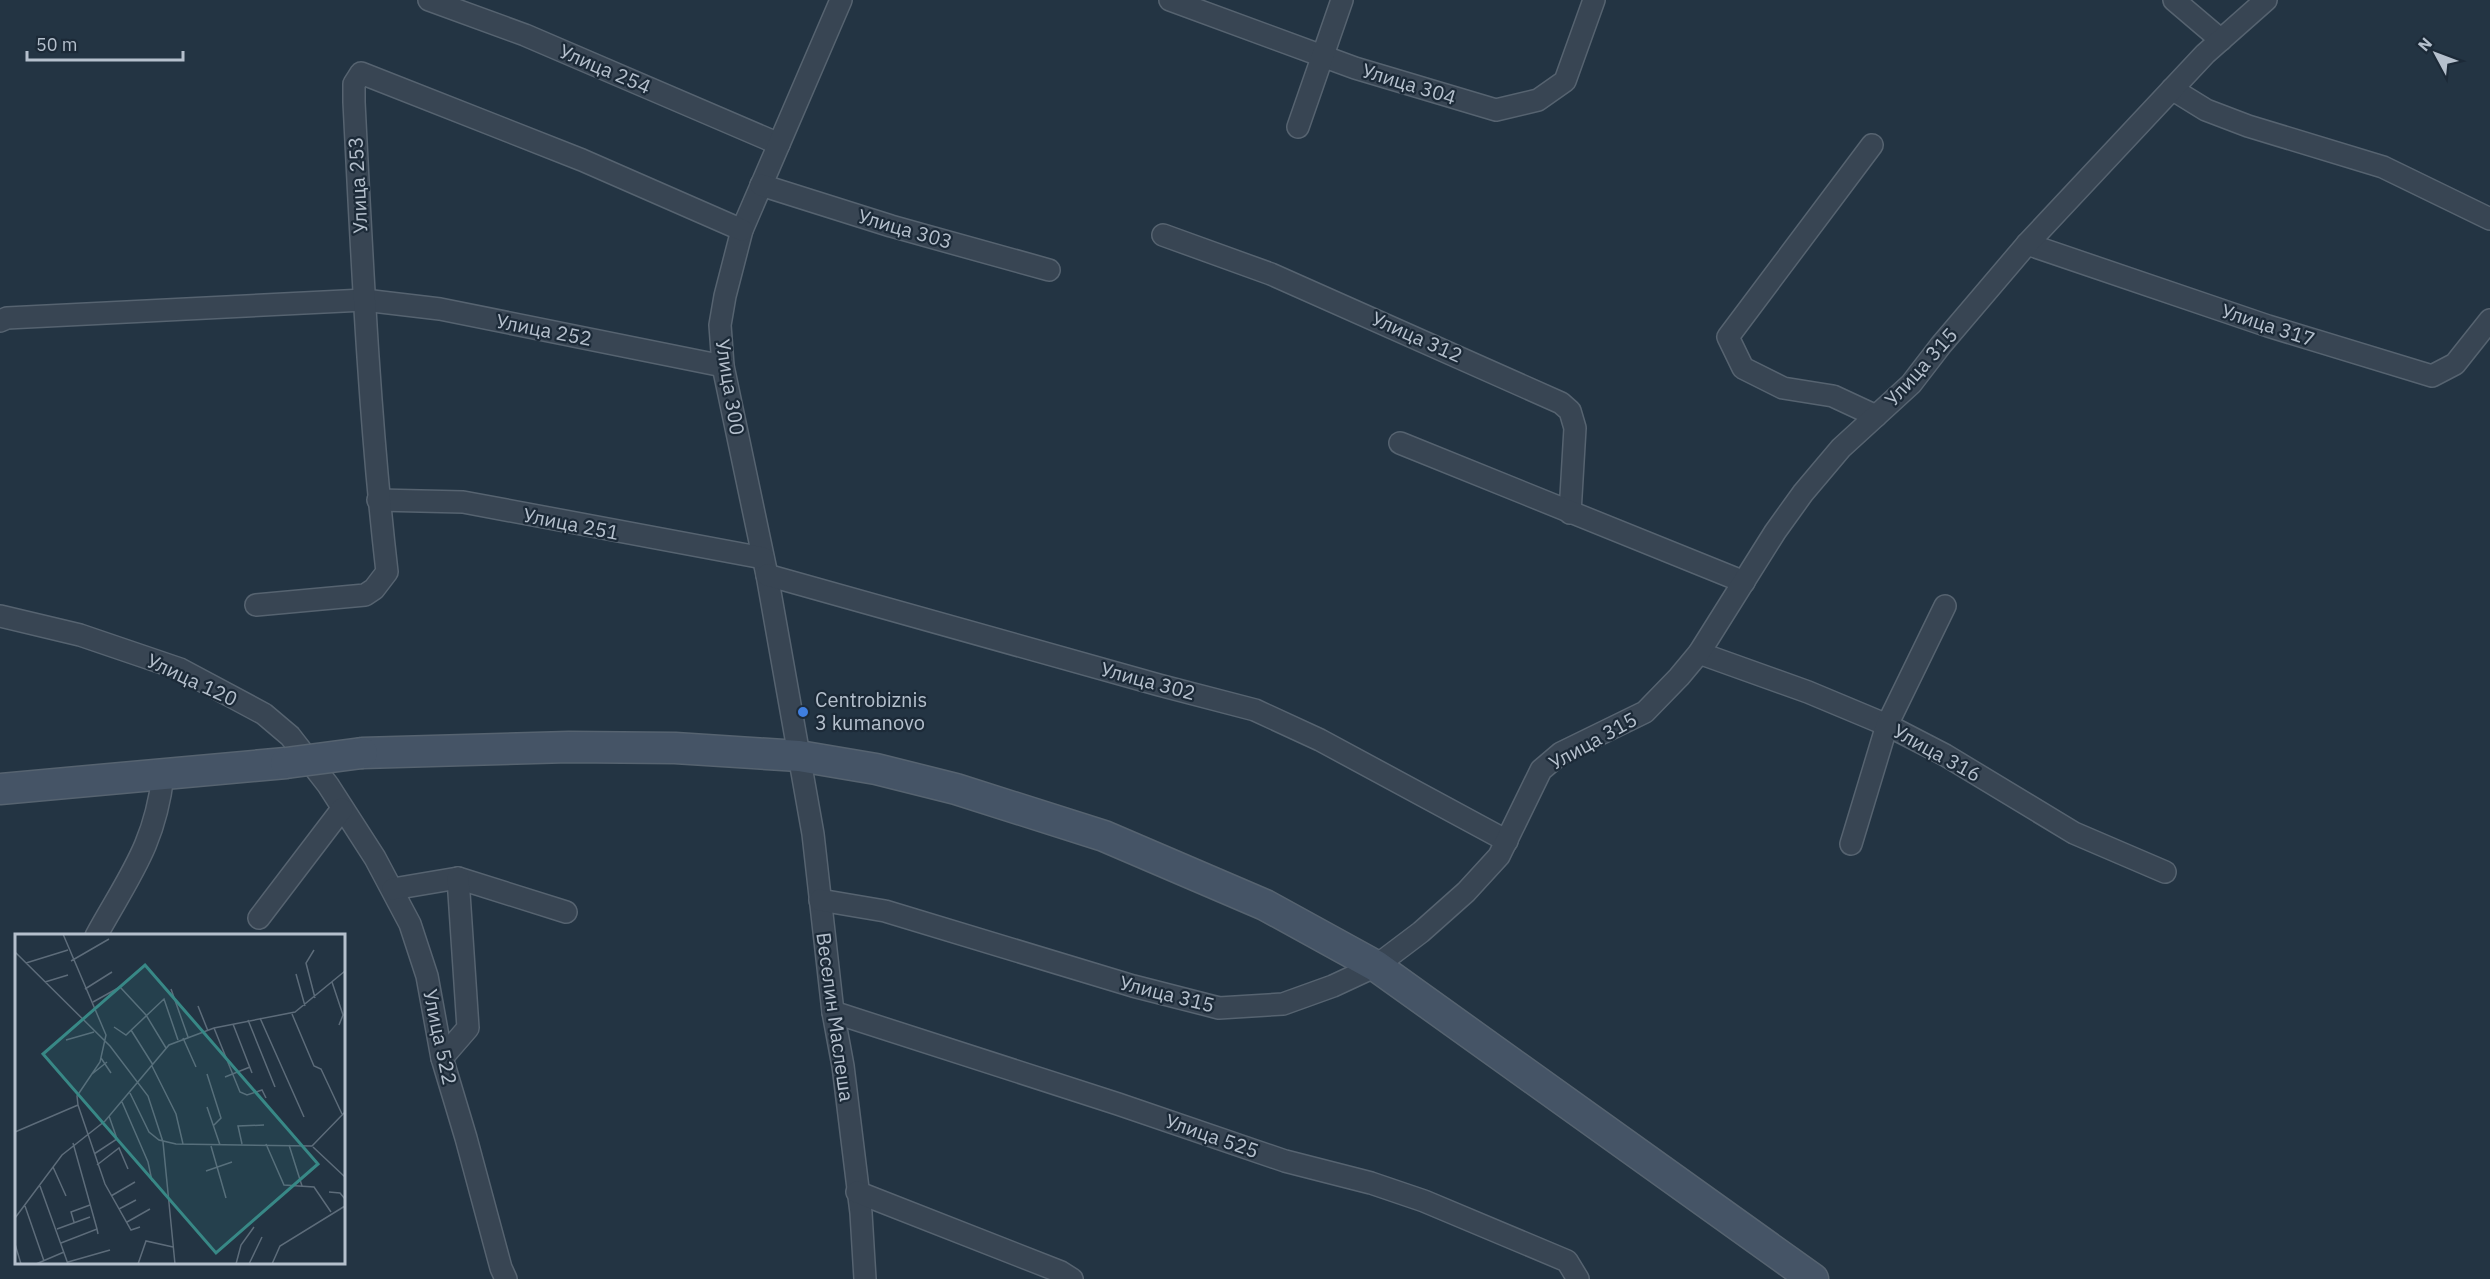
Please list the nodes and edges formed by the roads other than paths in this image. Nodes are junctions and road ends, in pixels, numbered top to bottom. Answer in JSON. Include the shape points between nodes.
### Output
{"nodes":[{"id":1,"x":429,"y":0,"type":"edge"},
{"id":2,"x":841,"y":0,"type":"edge"},
{"id":3,"x":1170,"y":0,"type":"edge"},
{"id":4,"x":1342,"y":0,"type":"edge"},
{"id":5,"x":1594,"y":0,"type":"edge"},
{"id":6,"x":2174,"y":0,"type":"edge"},
{"id":7,"x":2266,"y":0,"type":"edge"},
{"id":8,"x":2221,"y":40,"type":"junction"},
{"id":9,"x":1322,"y":55,"type":"junction"},
{"id":10,"x":2172,"y":89,"type":"junction"},
{"id":11,"x":1298,"y":127,"type":"dead end"},
{"id":12,"x":779,"y":144,"type":"junction"},
{"id":13,"x":1872,"y":145,"type":"dead end"},
{"id":14,"x":761,"y":186,"type":"junction"},
{"id":15,"x":2490,"y":219,"type":"edge"},
{"id":16,"x":742,"y":230,"type":"junction"},
{"id":17,"x":1163,"y":235,"type":"dead end"},
{"id":18,"x":2027,"y":244,"type":"junction"},
{"id":19,"x":1049,"y":270,"type":"dead end"},
{"id":20,"x":364,"y":300,"type":"junction"},
{"id":21,"x":2490,"y":320,"type":"edge"},
{"id":22,"x":0,"y":321,"type":"edge"},
{"id":23,"x":723,"y":366,"type":"junction"},
{"id":24,"x":1876,"y":416,"type":"junction"},
{"id":25,"x":1400,"y":443,"type":"dead end"},
{"id":26,"x":378,"y":500,"type":"junction"},
{"id":27,"x":1570,"y":513,"type":"junction"},
{"id":28,"x":765,"y":567,"type":"junction"},
{"id":29,"x":1744,"y":582,"type":"junction"},
{"id":30,"x":256,"y":605,"type":"dead end"},
{"id":31,"x":1945,"y":606,"type":"dead end"},
{"id":32,"x":0,"y":616,"type":"edge"},
{"id":33,"x":1700,"y":653,"type":"junction"},
{"id":34,"x":1887,"y":725,"type":"junction"},
{"id":35,"x":799,"y":756,"type":"junction"},
{"id":36,"x":163,"y":775,"type":"junction"},
{"id":37,"x":0,"y":789,"type":"edge"},
{"id":38,"x":342,"y":809,"type":"junction"},
{"id":39,"x":1507,"y":841,"type":"junction"},
{"id":40,"x":1851,"y":844,"type":"dead end"},
{"id":41,"x":2165,"y":872,"type":"dead end"},
{"id":42,"x":458,"y":878,"type":"junction"},
{"id":43,"x":393,"y":889,"type":"junction"},
{"id":44,"x":820,"y":900,"type":"junction"},
{"id":45,"x":566,"y":912,"type":"dead end"},
{"id":46,"x":259,"y":918,"type":"dead end"},
{"id":47,"x":97,"y":934,"type":"edge"},
{"id":48,"x":1376,"y":966,"type":"junction"},
{"id":49,"x":833,"y":1012,"type":"junction"},
{"id":50,"x":442,"y":1058,"type":"junction"},
{"id":51,"x":857,"y":1192,"type":"junction"},
{"id":52,"x":506,"y":1279,"type":"edge"},
{"id":53,"x":865,"y":1279,"type":"edge"},
{"id":54,"x":1072,"y":1279,"type":"edge"},
{"id":55,"x":1578,"y":1279,"type":"edge"},
{"id":56,"x":1813,"y":1279,"type":"edge"}],
"edges":[{"from":1,"to":12,"type":"street","name":"Улица 254","via":[[525,35]]},
{"from":2,"to":12,"type":"street","name":"Улица 300"},
{"from":3,"to":9,"type":"street","name":"Улица 304"},
{"from":4,"to":9,"type":"street"},
{"from":5,"to":9,"type":"street","name":"Улица 304","via":[[1565,81],[1538,100],[1496,110]]},
{"from":6,"to":8,"type":"street"},
{"from":7,"to":8,"type":"street","name":"Улица 315"},
{"from":8,"to":10,"type":"street","name":"Улица 315"},
{"from":9,"to":11,"type":"street"},
{"from":10,"to":15,"type":"street","via":[[2206,110],[2248,126],[2383,167]]},
{"from":10,"to":18,"type":"street","name":"Улица 315"},
{"from":12,"to":14,"type":"street","name":"Улица 300"},
{"from":13,"to":24,"type":"street","via":[[1728,337],[1743,368],[1783,388],[1833,396]]},
{"from":14,"to":16,"type":"street","name":"Улица 300"},
{"from":14,"to":19,"type":"street","name":"Улица 303"},
{"from":16,"to":20,"type":"street","name":"Улица 253","via":[[582,160],[361,73],[354,84]]},
{"from":16,"to":23,"type":"street","name":"Улица 300","via":[[720,326]]},
{"from":17,"to":27,"type":"street","name":"Улица 312","via":[[1271,274],[1561,403],[1570,411],[1575,428]]},
{"from":18,"to":21,"type":"street","name":"Улица 317","via":[[2268,326],[2432,376],[2455,364]]},
{"from":18,"to":24,"type":"street","name":"Улица 315","via":[[1911,384]]},
{"from":20,"to":22,"type":"street","name":"Улица 252"},
{"from":20,"to":23,"type":"street","name":"Улица 252","via":[[440,309]]},
{"from":20,"to":26,"type":"street"},
{"from":23,"to":28,"type":"street","name":"Улица 300"},
{"from":24,"to":29,"type":"street","name":"Улица 315","via":[[1841,448],[1803,493]]},
{"from":25,"to":27,"type":"street"},
{"from":26,"to":28,"type":"street","name":"Улица 251","via":[[463,502]]},
{"from":26,"to":30,"type":"street","via":[[387,572],[374,589],[365,595]]},
{"from":27,"to":29,"type":"street"},
{"from":28,"to":35,"type":"street","name":"Улица 300"},
{"from":28,"to":39,"type":"street","name":"Улица 302","via":[[1255,710],[1320,740]]},
{"from":29,"to":33,"type":"street","name":"Улица 315"},
{"from":31,"to":34,"type":"street"},
{"from":32,"to":38,"type":"street","name":"Улица 120","via":[[80,635],[180,669],[264,714],[290,736]]},
{"from":33,"to":34,"type":"street","name":"Улица 316"},
{"from":33,"to":39,"type":"street","name":"Улица 315","via":[[1644,712],[1561,753],[1540,770]]},
{"from":34,"to":40,"type":"street"},
{"from":34,"to":41,"type":"street","name":"Улица 316","via":[[1945,755],[2074,833]]},
{"from":35,"to":36,"type":"main road","bridge":true,"via":[[675,748],[569,747],[362,753]]},
{"from":35,"to":44,"type":"street","name":"Веселин Маслеша"},
{"from":35,"to":48,"type":"main road","via":[[876,769],[956,789],[1104,836],[1265,905]]},
{"from":36,"to":37,"type":"main road"},
{"from":36,"to":47,"type":"street","via":[[159,806],[147,845]]},
{"from":38,"to":43,"type":"street","name":"Улица 522"},
{"from":38,"to":46,"type":"street"},
{"from":39,"to":48,"type":"street","name":"Улица 315","via":[[1499,856],[1466,892]]},
{"from":42,"to":43,"type":"street"},
{"from":42,"to":45,"type":"street"},
{"from":42,"to":50,"type":"street","via":[[468,1028]]},
{"from":43,"to":50,"type":"street","name":"Улица 522","via":[[410,924],[427,976]]},
{"from":44,"to":48,"type":"street","name":"Улица 315","via":[[885,911],[1219,1008],[1283,1004]]},
{"from":44,"to":49,"type":"street","name":"Веселин Маслеша"},
{"from":48,"to":56,"type":"main road"},
{"from":49,"to":51,"type":"street","name":"Веселин Маслеша"},
{"from":49,"to":55,"type":"street","name":"Улица 525","via":[[1285,1161],[1424,1201],[1567,1261]]},
{"from":50,"to":52,"type":"street","name":"Улица 522"},
{"from":51,"to":53,"type":"street","name":"Веселин Маслеша"},
{"from":51,"to":54,"type":"street"}]}
